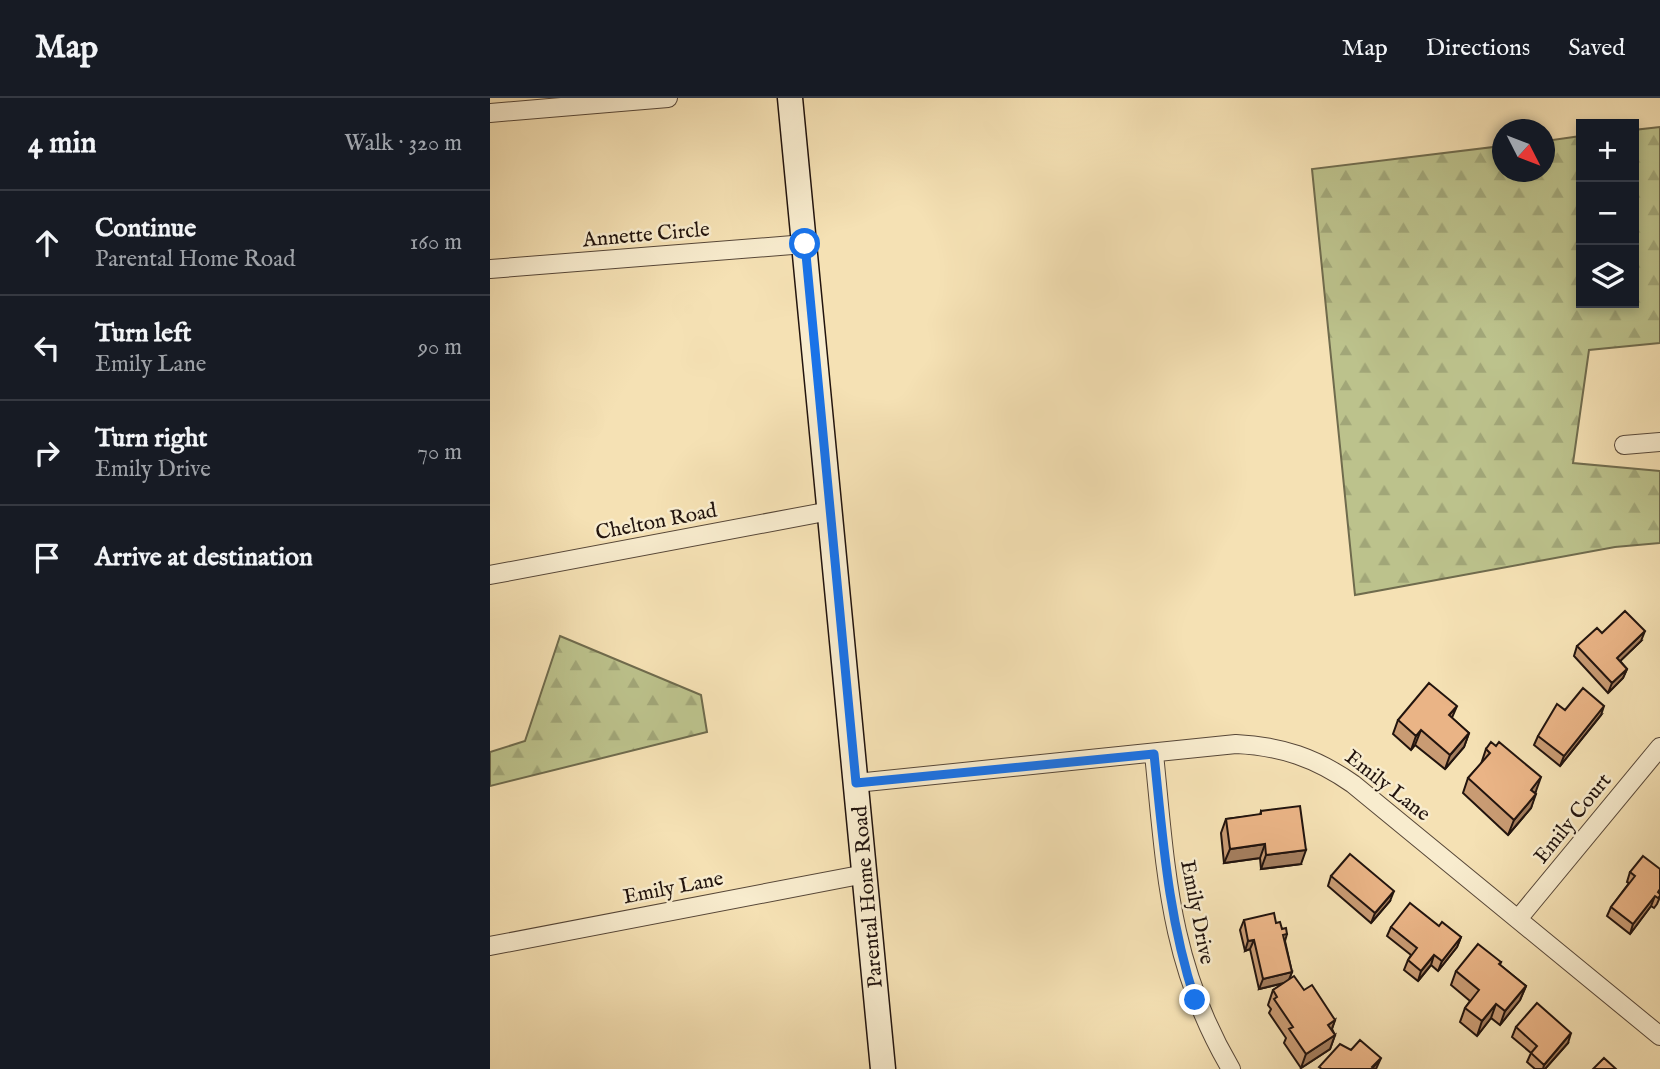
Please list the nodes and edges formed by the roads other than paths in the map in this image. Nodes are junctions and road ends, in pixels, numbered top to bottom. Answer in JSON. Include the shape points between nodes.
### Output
{"nodes":[{"id":1,"x":668,"y":98,"type":"edge"},
{"id":2,"x":790,"y":98,"type":"edge"},
{"id":3,"x":490,"y":113,"type":"edge"},
{"id":4,"x":805,"y":244,"type":"junction"},
{"id":5,"x":490,"y":269,"type":"edge"},
{"id":6,"x":1660,"y":442,"type":"edge"},
{"id":7,"x":1624,"y":445,"type":"dead end"},
{"id":8,"x":830,"y":512,"type":"junction"},
{"id":9,"x":490,"y":575,"type":"edge"},
{"id":10,"x":1660,"y":747,"type":"edge"},
{"id":11,"x":1154,"y":754,"type":"junction"},
{"id":12,"x":856,"y":783,"type":"junction"},
{"id":13,"x":865,"y":874,"type":"junction"},
{"id":14,"x":1518,"y":919,"type":"junction"},
{"id":15,"x":490,"y":946,"type":"edge"},
{"id":16,"x":1660,"y":1036,"type":"edge"},
{"id":17,"x":883,"y":1069,"type":"edge"},
{"id":18,"x":1231,"y":1069,"type":"edge"}],
"edges":[{"from":1,"to":3,"type":"street"},
{"from":2,"to":4,"type":"street","name":"Parental Home Road"},
{"from":4,"to":5,"type":"street","name":"Annette Circle"},
{"from":4,"to":8,"type":"street","name":"Parental Home Road"},
{"from":6,"to":7,"type":"street"},
{"from":8,"to":9,"type":"street","name":"Chelton Road"},
{"from":8,"to":12,"type":"street","name":"Parental Home Road"},
{"from":10,"to":14,"type":"street","name":"Emily Court"},
{"from":11,"to":12,"type":"street","name":"Emily Lane"},
{"from":11,"to":14,"type":"street","name":"Emily Lane","via":[[1264,745],[1315,760],[1353,784]]},
{"from":11,"to":18,"type":"street","name":"Emily Drive","via":[[1169,901],[1180,953],[1195,1000]]},
{"from":12,"to":13,"type":"street","name":"Parental Home Road"},
{"from":13,"to":15,"type":"street","name":"Emily Lane"},
{"from":13,"to":17,"type":"street","name":"Parental Home Road"},
{"from":14,"to":16,"type":"street","name":"Emily Lane"}]}
